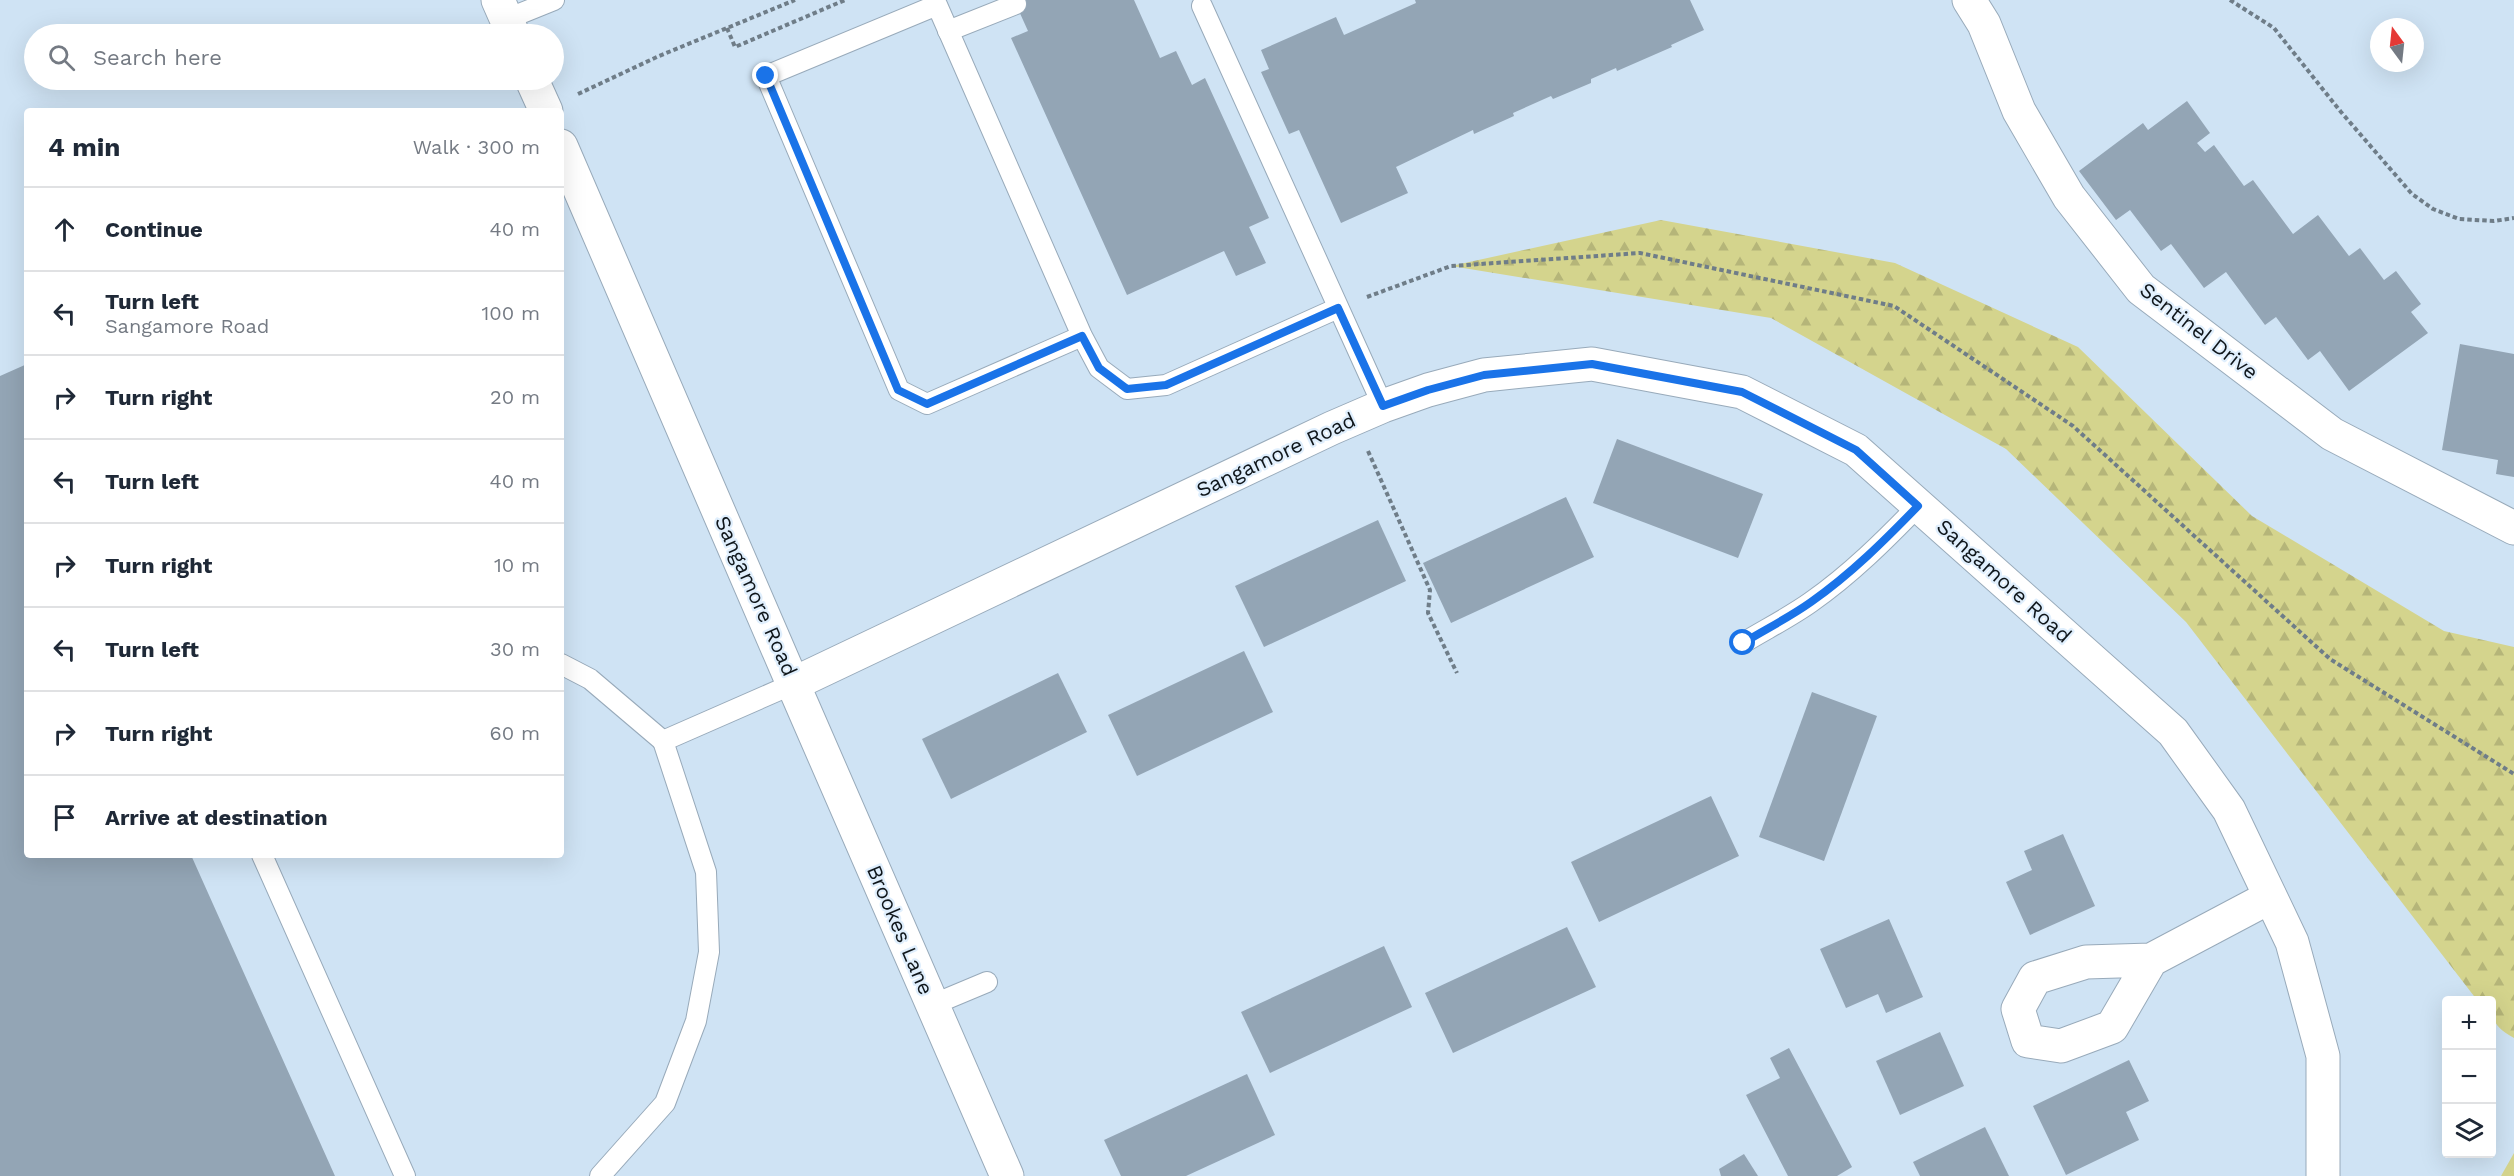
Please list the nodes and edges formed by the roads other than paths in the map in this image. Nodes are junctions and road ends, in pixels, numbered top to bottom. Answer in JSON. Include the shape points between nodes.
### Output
{"nodes":[{"id":1,"x":554,"y":0,"type":"edge"},
{"id":2,"x":1969,"y":0,"type":"edge"},
{"id":3,"x":1206,"y":2,"type":"edge"},
{"id":4,"x":1016,"y":4,"type":"dead end"},
{"id":5,"x":506,"y":18,"type":"edge"},
{"id":6,"x":948,"y":31,"type":"junction"},
{"id":7,"x":537,"y":90,"type":"edge"},
{"id":8,"x":545,"y":108,"type":"edge"},
{"id":9,"x":564,"y":153,"type":"edge"},
{"id":10,"x":1338,"y":308,"type":"junction"},
{"id":11,"x":1082,"y":336,"type":"junction"},
{"id":12,"x":1383,"y":406,"type":"junction"},
{"id":13,"x":1918,"y":506,"type":"junction"},
{"id":14,"x":2514,"y":528,"type":"edge"},
{"id":15,"x":1743,"y":643,"type":"dead end"},
{"id":16,"x":564,"y":666,"type":"edge"},
{"id":17,"x":793,"y":684,"type":"junction"},
{"id":18,"x":663,"y":741,"type":"junction"},
{"id":19,"x":263,"y":858,"type":"edge"},
{"id":20,"x":2270,"y":897,"type":"junction"},
{"id":21,"x":2151,"y":960,"type":"dead end"},
{"id":22,"x":987,"y":982,"type":"dead end"},
{"id":23,"x":932,"y":1005,"type":"junction"},
{"id":24,"x":405,"y":1176,"type":"edge"},
{"id":25,"x":600,"y":1176,"type":"edge"},
{"id":26,"x":1007,"y":1176,"type":"edge"},
{"id":27,"x":2324,"y":1176,"type":"edge"}],
"edges":[{"from":1,"to":5,"type":"lane"},
{"from":2,"to":14,"type":"street","name":"Sentinel Drive","via":[[1984,24],[2019,111],[2069,197],[2141,289],[2332,434]]},
{"from":3,"to":10,"type":"lane"},
{"from":4,"to":6,"type":"lane"},
{"from":6,"to":11,"type":"lane"},
{"from":6,"to":11,"type":"lane","via":[[937,5],[766,76],[898,390],[927,404]]},
{"from":7,"to":8,"type":"street"},
{"from":9,"to":17,"type":"street","name":"Sangamore Road"},
{"from":10,"to":11,"type":"lane","via":[[1166,385],[1127,389],[1099,368]]},
{"from":10,"to":12,"type":"lane"},
{"from":12,"to":13,"type":"street","name":"Sangamore Road","via":[[1484,375],[1592,364],[1742,392],[1856,450]]},
{"from":12,"to":17,"type":"street","name":"Sangamore Road"},
{"from":13,"to":15,"type":"lane","via":[[1873,553],[1832,586]]},
{"from":13,"to":20,"type":"street","name":"Sangamore Road","via":[[2173,732],[2229,810]]},
{"from":16,"to":18,"type":"lane","via":[[590,679]]},
{"from":17,"to":18,"type":"lane"},
{"from":17,"to":23,"type":"street","name":"Brookes Lane"},
{"from":18,"to":25,"type":"lane","via":[[706,872],[709,952],[696,1021],[664,1103]]},
{"from":19,"to":24,"type":"lane"},
{"from":20,"to":21,"type":"street"},
{"from":20,"to":27,"type":"street","name":"Sangamore Road","via":[[2292,942],[2323,1056]]},
{"from":22,"to":23,"type":"lane"},
{"from":23,"to":26,"type":"street","name":"Brookes Lane"}]}
